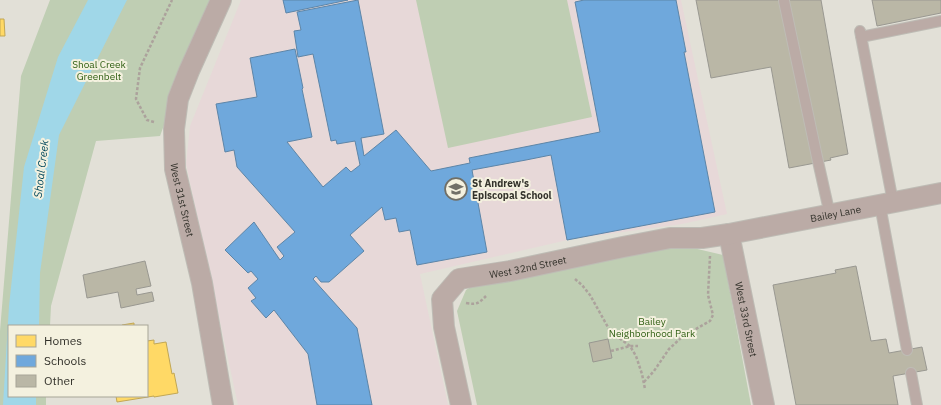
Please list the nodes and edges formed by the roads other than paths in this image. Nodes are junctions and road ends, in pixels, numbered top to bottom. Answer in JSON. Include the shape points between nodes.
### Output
{"nodes":[{"id":1,"x":221,"y":0,"type":"edge"},
{"id":2,"x":784,"y":1,"type":"edge"},
{"id":3,"x":941,"y":21,"type":"edge"},
{"id":4,"x":941,"y":193,"type":"edge"},
{"id":5,"x":886,"y":203,"type":"junction"},
{"id":6,"x":830,"y":214,"type":"junction"},
{"id":7,"x":729,"y":234,"type":"junction"},
{"id":8,"x":907,"y":350,"type":"dead end"},
{"id":9,"x":911,"y":373,"type":"dead end"},
{"id":10,"x":223,"y":405,"type":"edge"},
{"id":11,"x":461,"y":405,"type":"edge"},
{"id":12,"x":764,"y":405,"type":"edge"},
{"id":13,"x":917,"y":405,"type":"edge"}],
"edges":[{"from":1,"to":10,"type":"street","name":"West 31st Street","via":[[178,99],[174,129],[175,169],[202,283]]},
{"from":2,"to":6,"type":"lane"},
{"from":3,"to":5,"type":"lane","via":[[861,34]]},
{"from":4,"to":5,"type":"street","name":"Bailey Lane"},
{"from":5,"to":6,"type":"street","name":"Bailey Lane"},
{"from":5,"to":8,"type":"lane"},
{"from":6,"to":7,"type":"street","name":"Bailey Lane"},
{"from":7,"to":11,"type":"street","name":"West 32nd Street","via":[[702,238],[670,238],[459,279],[442,298],[444,326]]},
{"from":7,"to":12,"type":"street","name":"West 33rd Street"},
{"from":9,"to":13,"type":"lane"}]}
